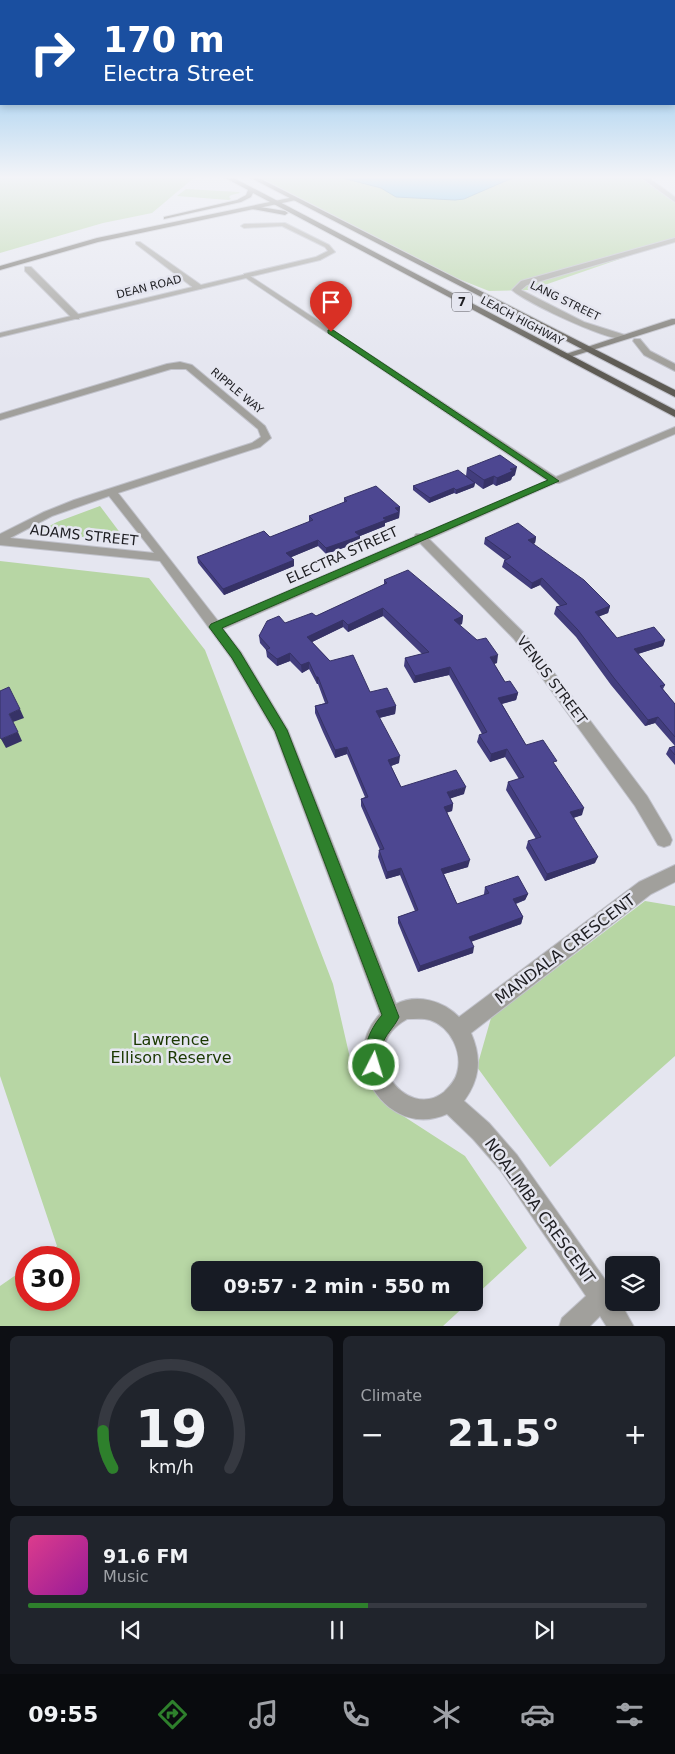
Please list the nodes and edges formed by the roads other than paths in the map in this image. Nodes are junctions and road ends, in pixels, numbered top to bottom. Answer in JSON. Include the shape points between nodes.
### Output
{"nodes":[{"id":1,"x":82,"y":238,"type":"edge"},
{"id":2,"x":107,"y":238,"type":"edge"},
{"id":3,"x":312,"y":238,"type":"edge"},
{"id":4,"x":340,"y":238,"type":"edge"},
{"id":5,"x":369,"y":238,"type":"edge"},
{"id":6,"x":675,"y":240,"type":"edge"},
{"id":7,"x":379,"y":243,"type":"junction"},
{"id":8,"x":138,"y":244,"type":"dead end"},
{"id":9,"x":52,"y":245,"type":"dead end"},
{"id":10,"x":359,"y":248,"type":"junction"},
{"id":11,"x":22,"y":253,"type":"dead end"},
{"id":12,"x":0,"y":260,"type":"edge"},
{"id":13,"x":0,"y":268,"type":"edge"},
{"id":14,"x":28,"y":269,"type":"dead end"},
{"id":15,"x":248,"y":276,"type":"junction"},
{"id":16,"x":198,"y":287,"type":"junction"},
{"id":17,"x":76,"y":317,"type":"junction"},
{"id":18,"x":675,"y":321,"type":"edge"},
{"id":19,"x":675,"y":328,"type":"edge"},
{"id":20,"x":0,"y":335,"type":"edge"},
{"id":21,"x":622,"y":337,"type":"junction"},
{"id":22,"x":637,"y":341,"type":"junction"},
{"id":23,"x":586,"y":349,"type":"junction"},
{"id":24,"x":598,"y":354,"type":"junction"},
{"id":25,"x":564,"y":356,"type":"junction"},
{"id":26,"x":576,"y":362,"type":"junction"},
{"id":27,"x":675,"y":368,"type":"edge"},
{"id":28,"x":675,"y":394,"type":"edge"},
{"id":29,"x":675,"y":414,"type":"edge"},
{"id":30,"x":0,"y":417,"type":"edge"},
{"id":31,"x":675,"y":430,"type":"edge"},
{"id":32,"x":555,"y":481,"type":"junction"},
{"id":33,"x":111,"y":491,"type":"junction"},
{"id":34,"x":420,"y":538,"type":"junction"},
{"id":35,"x":0,"y":540,"type":"edge"},
{"id":36,"x":164,"y":558,"type":"junction"},
{"id":37,"x":215,"y":627,"type":"junction"},
{"id":38,"x":664,"y":840,"type":"dead end"},
{"id":39,"x":675,"y":873,"type":"edge"},
{"id":40,"x":391,"y":1017,"type":"junction"},
{"id":41,"x":459,"y":1030,"type":"junction"},
{"id":42,"x":450,"y":1102,"type":"junction"},
{"id":43,"x":602,"y":1297,"type":"junction"},
{"id":44,"x":571,"y":1326,"type":"edge"},
{"id":45,"x":622,"y":1326,"type":"edge"}],
"edges":[{"from":1,"to":9,"type":"main road"},
{"from":2,"to":13,"type":"main road"},
{"from":3,"to":15,"type":"street","name":"DEAN ROAD","via":[[332,252],[318,259]]},
{"from":4,"to":10,"type":"highway","name":"LEACH HIGHWAY","number":"7"},
{"from":5,"to":7,"type":"highway","name":"LEACH HIGHWAY","number":"7"},
{"from":6,"to":21,"type":"street","name":"LANG STREET","via":[[524,283],[516,290],[586,325]]},
{"from":7,"to":10,"type":"highway"},
{"from":7,"to":23,"type":"highway","name":"LEACH HIGHWAY","number":"7"},
{"from":8,"to":16,"type":"street"},
{"from":10,"to":25,"type":"highway","name":"LEACH HIGHWAY","number":"7"},
{"from":11,"to":12,"type":"main road"},
{"from":14,"to":17,"type":"street"},
{"from":15,"to":16,"type":"street","name":"DEAN ROAD"},
{"from":15,"to":32,"type":"street"},
{"from":16,"to":17,"type":"street","name":"DEAN ROAD"},
{"from":17,"to":20,"type":"street","name":"DEAN ROAD"},
{"from":18,"to":21,"type":"main road"},
{"from":19,"to":22,"type":"main road"},
{"from":21,"to":23,"type":"main road"},
{"from":22,"to":24,"type":"main road"},
{"from":22,"to":27,"type":"street","via":[[647,353]]},
{"from":23,"to":24,"type":"highway","name":"LEACH HIGHWAY","number":"7"},
{"from":23,"to":25,"type":"main road"},
{"from":24,"to":26,"type":"main road"},
{"from":24,"to":28,"type":"highway","name":"LEACH HIGHWAY","number":"7"},
{"from":25,"to":26,"type":"highway","name":"LEACH HIGHWAY","number":"7"},
{"from":26,"to":29,"type":"highway","name":"LEACH HIGHWAY","number":"7"},
{"from":30,"to":33,"type":"street","name":"RIPPLE WAY","via":[[180,365],[189,367],[262,428],[266,438],[256,445]]},
{"from":31,"to":32,"type":"street","name":"ELECTRA STREET"},
{"from":32,"to":34,"type":"street","name":"ELECTRA STREET"},
{"from":33,"to":35,"type":"street","name":"RIPPLE WAY","via":[[48,514]]},
{"from":33,"to":36,"type":"street"},
{"from":34,"to":37,"type":"street","name":"ELECTRA STREET"},
{"from":34,"to":38,"type":"street","name":"VENUS STREET","via":[[519,636],[641,801]]},
{"from":35,"to":36,"type":"street","name":"ADAMS STREET"},
{"from":36,"to":37,"type":"street"},
{"from":37,"to":40,"type":"street","via":[[236,655],[281,730]]},
{"from":39,"to":41,"type":"street","name":"MANDALA CRESCENT","via":[[645,888]]},
{"from":40,"to":41,"type":"street","via":[[406,1009],[431,1010],[445,1016]]},
{"from":40,"to":42,"type":"street","via":[[380,1030],[374,1048],[374,1065],[382,1084],[394,1098],[413,1108],[433,1109]]},
{"from":41,"to":42,"type":"street","via":[[467,1047],[468,1073],[462,1090]]},
{"from":42,"to":43,"type":"street","name":"NOALIMBA CRESCENT","via":[[509,1163]]},
{"from":43,"to":44,"type":"street"},
{"from":43,"to":45,"type":"street","name":"NOALIMBA CRESCENT"}]}
